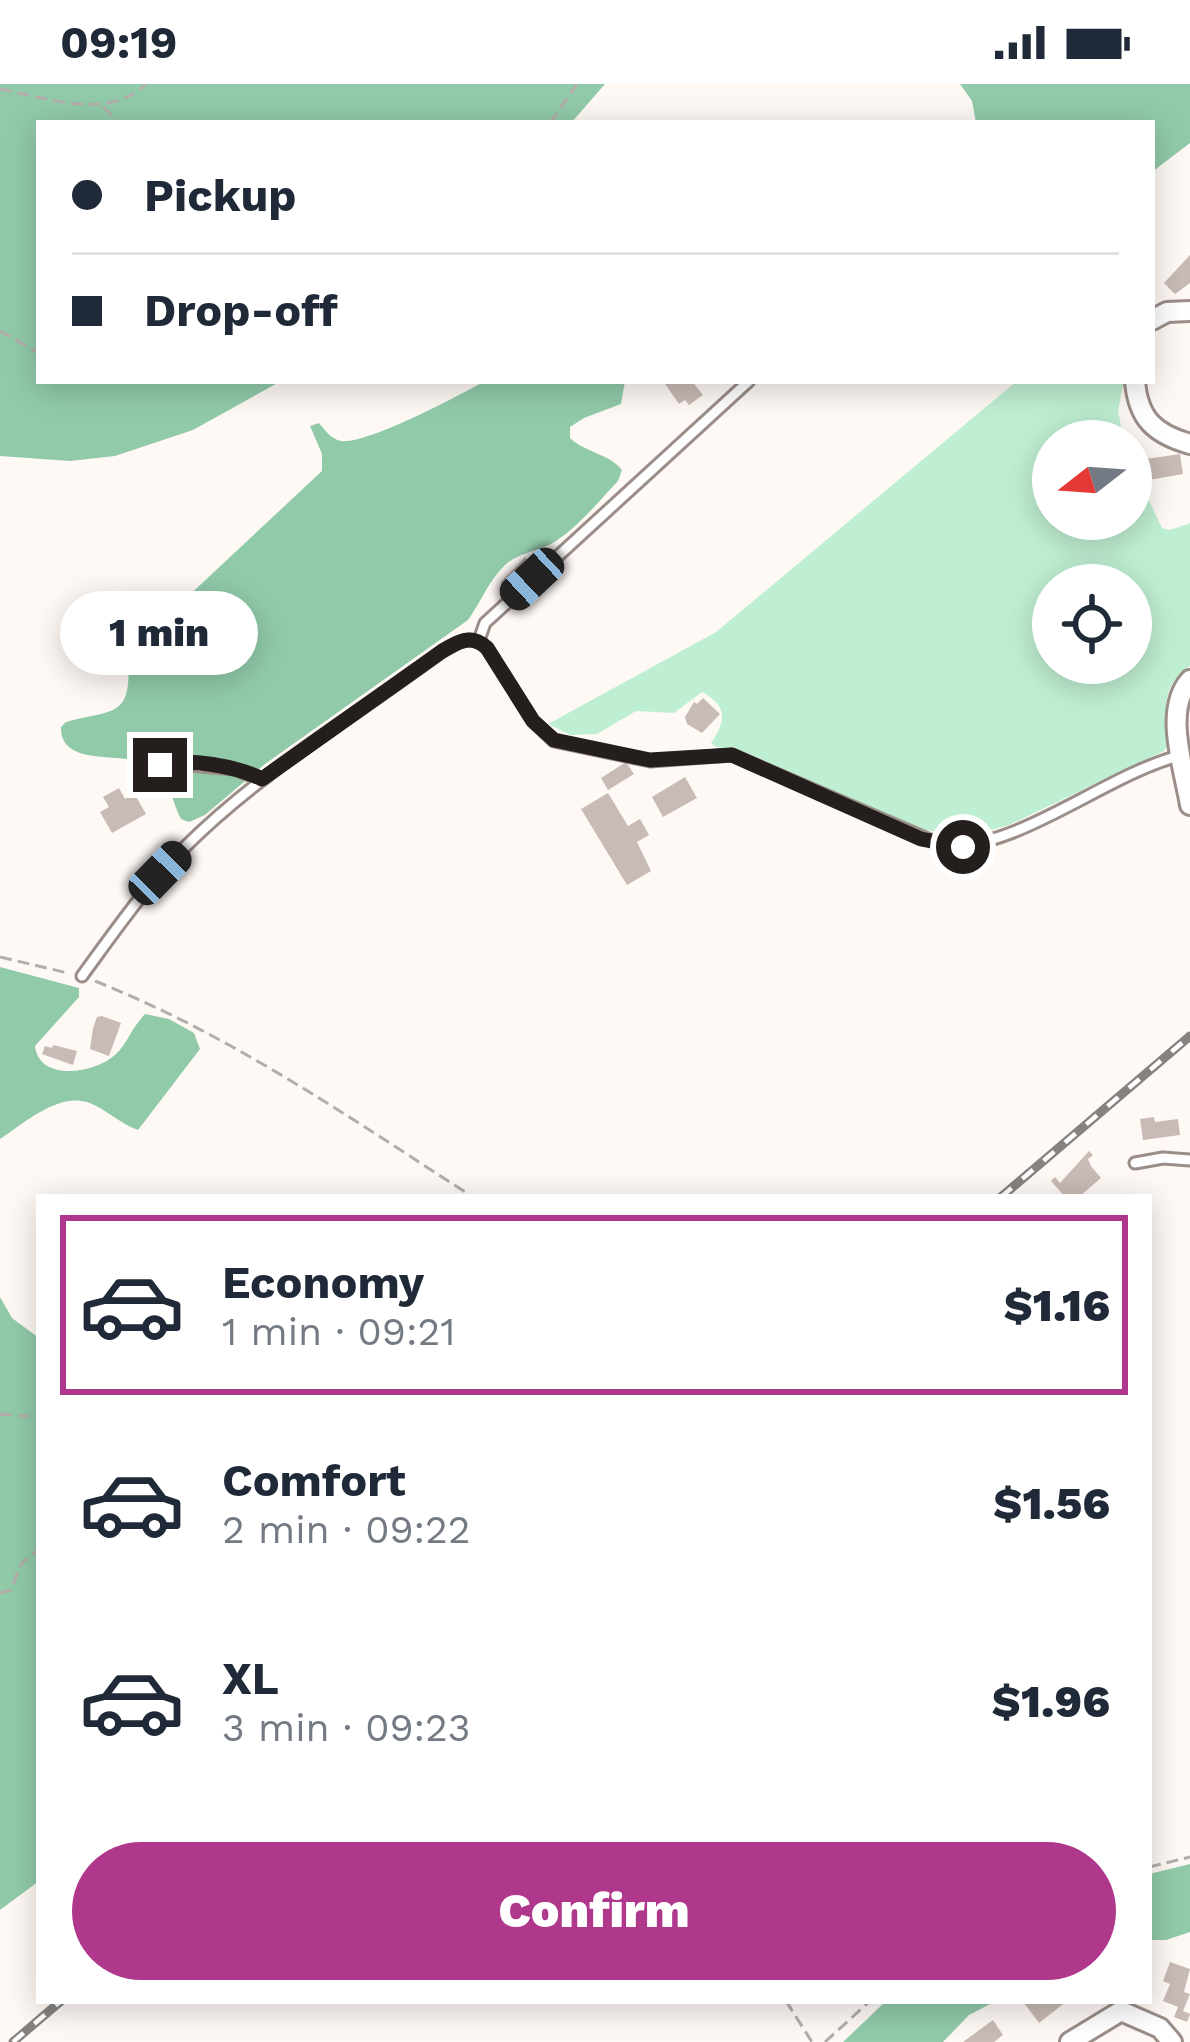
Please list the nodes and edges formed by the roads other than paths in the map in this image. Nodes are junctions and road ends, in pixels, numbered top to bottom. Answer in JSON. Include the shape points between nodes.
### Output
{"nodes":[{"id":1,"x":1190,"y":310,"type":"edge"},
{"id":2,"x":1155,"y":318,"type":"edge"},
{"id":3,"x":745,"y":384,"type":"edge"},
{"id":4,"x":1136,"y":384,"type":"edge"},
{"id":5,"x":1190,"y":444,"type":"edge"},
{"id":6,"x":479,"y":640,"type":"junction"},
{"id":7,"x":1190,"y":680,"type":"edge"},
{"id":8,"x":1182,"y":755,"type":"junction"},
{"id":9,"x":262,"y":779,"type":"junction"},
{"id":10,"x":138,"y":783,"type":"dead end"},
{"id":11,"x":1190,"y":805,"type":"edge"},
{"id":12,"x":82,"y":976,"type":"road end"},
{"id":13,"x":1190,"y":1160,"type":"edge"},
{"id":14,"x":1135,"y":1163,"type":"dead end"},
{"id":15,"x":1070,"y":2042,"type":"edge"},
{"id":16,"x":1172,"y":2042,"type":"edge"}],
"edges":[{"from":1,"to":2,"type":"street"},
{"from":3,"to":6,"type":"lane","via":[[485,623]]},
{"from":4,"to":5,"type":"street","via":[[1144,419]]},
{"from":6,"to":8,"type":"lane","via":[[554,740],[650,760],[732,755],[944,846],[994,839]]},
{"from":6,"to":9,"type":"lane","via":[[441,652]]},
{"from":7,"to":8,"type":"street","via":[[1178,695]]},
{"from":8,"to":11,"type":"street"},
{"from":9,"to":10,"type":"lane","via":[[168,763]]},
{"from":9,"to":12,"type":"lane","via":[[160,873]]},
{"from":13,"to":14,"type":"lane"},
{"from":15,"to":16,"type":"street","via":[[1121,2011]]}]}
